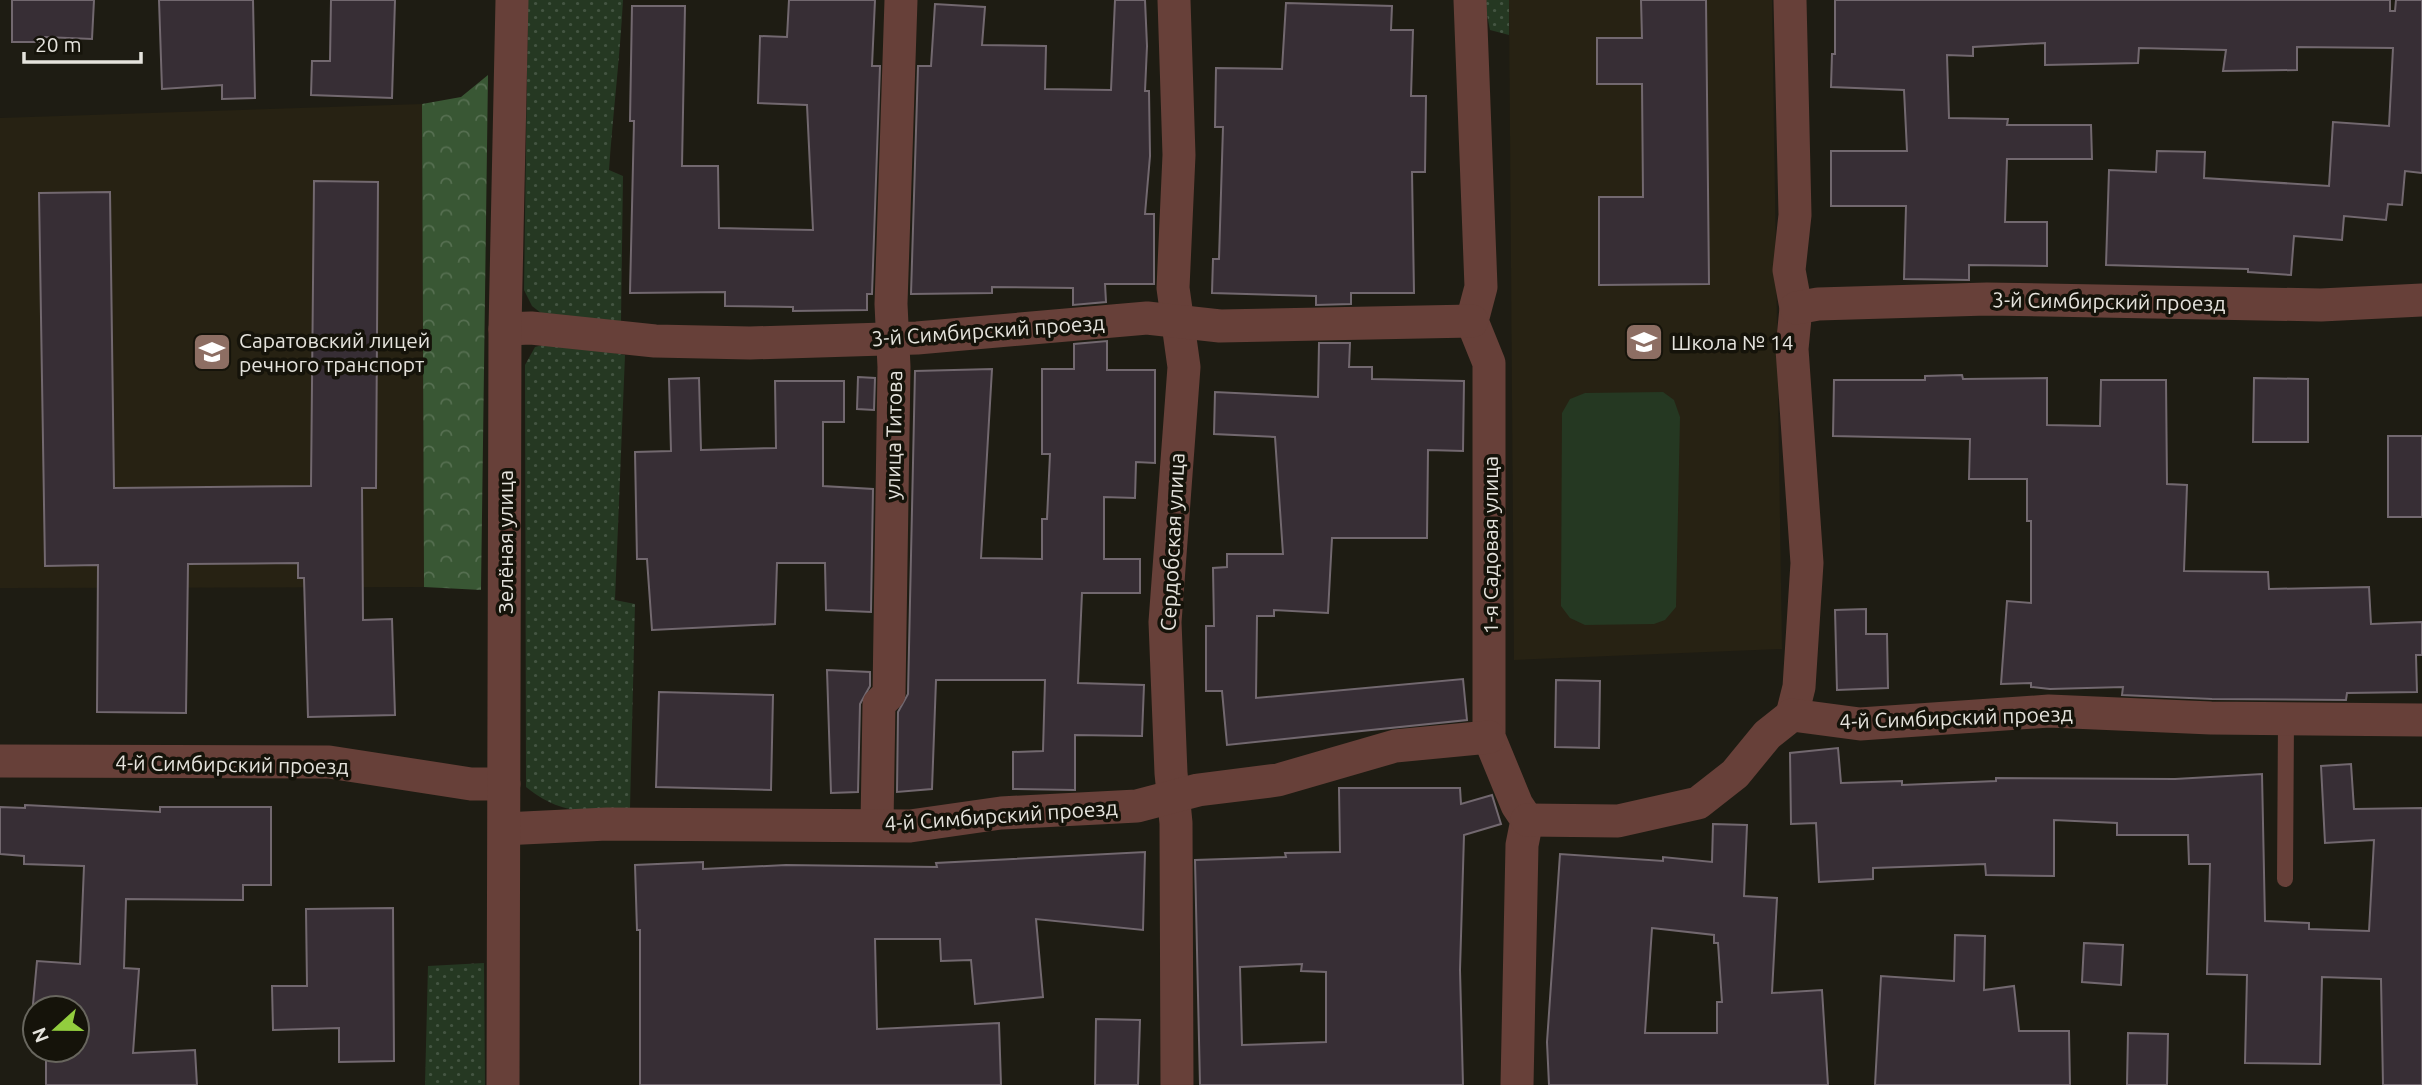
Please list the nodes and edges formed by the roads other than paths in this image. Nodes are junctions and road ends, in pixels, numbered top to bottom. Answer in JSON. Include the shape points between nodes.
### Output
{"nodes":[{"id":1,"x":512,"y":0,"type":"edge"},
{"id":2,"x":901,"y":0,"type":"edge"},
{"id":3,"x":1174,"y":0,"type":"edge"},
{"id":4,"x":1471,"y":0,"type":"edge"},
{"id":5,"x":1790,"y":0,"type":"edge"},
{"id":6,"x":2422,"y":300,"type":"edge"},
{"id":7,"x":1796,"y":308,"type":"junction"},
{"id":8,"x":1472,"y":321,"type":"junction"},
{"id":9,"x":1175,"y":322,"type":"junction"},
{"id":10,"x":505,"y":329,"type":"junction"},
{"id":11,"x":894,"y":338,"type":"junction"},
{"id":12,"x":1792,"y":715,"type":"junction"},
{"id":13,"x":2287,"y":719,"type":"junction"},
{"id":14,"x":2422,"y":720,"type":"edge"},
{"id":15,"x":1489,"y":737,"type":"junction"},
{"id":16,"x":0,"y":761,"type":"edge"},
{"id":17,"x":504,"y":784,"type":"junction"},
{"id":18,"x":1174,"y":796,"type":"junction"},
{"id":19,"x":1527,"y":820,"type":"junction"},
{"id":20,"x":877,"y":824,"type":"junction"},
{"id":21,"x":505,"y":829,"type":"junction"},
{"id":22,"x":2285,"y":879,"type":"dead end"},
{"id":23,"x":503,"y":1085,"type":"edge"},
{"id":24,"x":1177,"y":1085,"type":"edge"},
{"id":25,"x":1517,"y":1085,"type":"edge"}],
"edges":[{"from":1,"to":10,"type":"street","name":"Зелёная улица"},
{"from":2,"to":11,"type":"street","name":"улица Титова","via":[[891,304]]},
{"from":3,"to":9,"type":"street","name":"Сердобская улица","via":[[1179,155]]},
{"from":4,"to":8,"type":"street","via":[[1481,287]]},
{"from":5,"to":7,"type":"street","via":[[1795,215],[1789,270]]},
{"from":6,"to":7,"type":"street","name":"3-й Симбирский проезд","via":[[2321,305],[1987,299]]},
{"from":7,"to":12,"type":"street","via":[[1792,349],[1807,563],[1799,687]]},
{"from":8,"to":9,"type":"street","name":"3-й Симбирский проезд","via":[[1220,326]]},
{"from":8,"to":15,"type":"street","name":"1-я Садовая улица","via":[[1489,363]]},
{"from":9,"to":11,"type":"street","name":"3-й Симбирский проезд","via":[[1147,318]]},
{"from":9,"to":18,"type":"street","name":"Сердобская улица","via":[[1184,367],[1165,622]]},
{"from":10,"to":11,"type":"street","name":"3-й Симбирский проезд","via":[[654,341]]},
{"from":10,"to":17,"type":"street","name":"Зелёная улица"},
{"from":11,"to":20,"type":"street","name":"улица Титова","via":[[889,694],[879,705]]},
{"from":12,"to":13,"type":"street","name":"4-й Симбирский проезд","via":[[1860,724],[2049,711]]},
{"from":12,"to":19,"type":"street","via":[[1767,735],[1735,774],[1698,803],[1618,821]]},
{"from":13,"to":14,"type":"street","name":"4-й Симбирский проезд"},
{"from":13,"to":22,"type":"lane"},
{"from":15,"to":18,"type":"street","name":"4-й Симбирский проезд","via":[[1395,746],[1278,780]]},
{"from":15,"to":19,"type":"street","name":"1-я Садовая улица"},
{"from":16,"to":17,"type":"street","name":"4-й Симбирский проезд","via":[[329,762],[471,784]]},
{"from":17,"to":21,"type":"street","name":"Зелёная улица"},
{"from":18,"to":20,"type":"street","name":"4-й Симбирский проезд","via":[[1137,806],[1000,813],[910,826]]},
{"from":18,"to":24,"type":"street","name":"Сердобская улица"},
{"from":19,"to":25,"type":"street","via":[[1521,845]]},
{"from":20,"to":21,"type":"street","name":"4-й Симбирский проезд","via":[[607,824]]},
{"from":21,"to":23,"type":"street","name":"Зелёная улица"}]}
